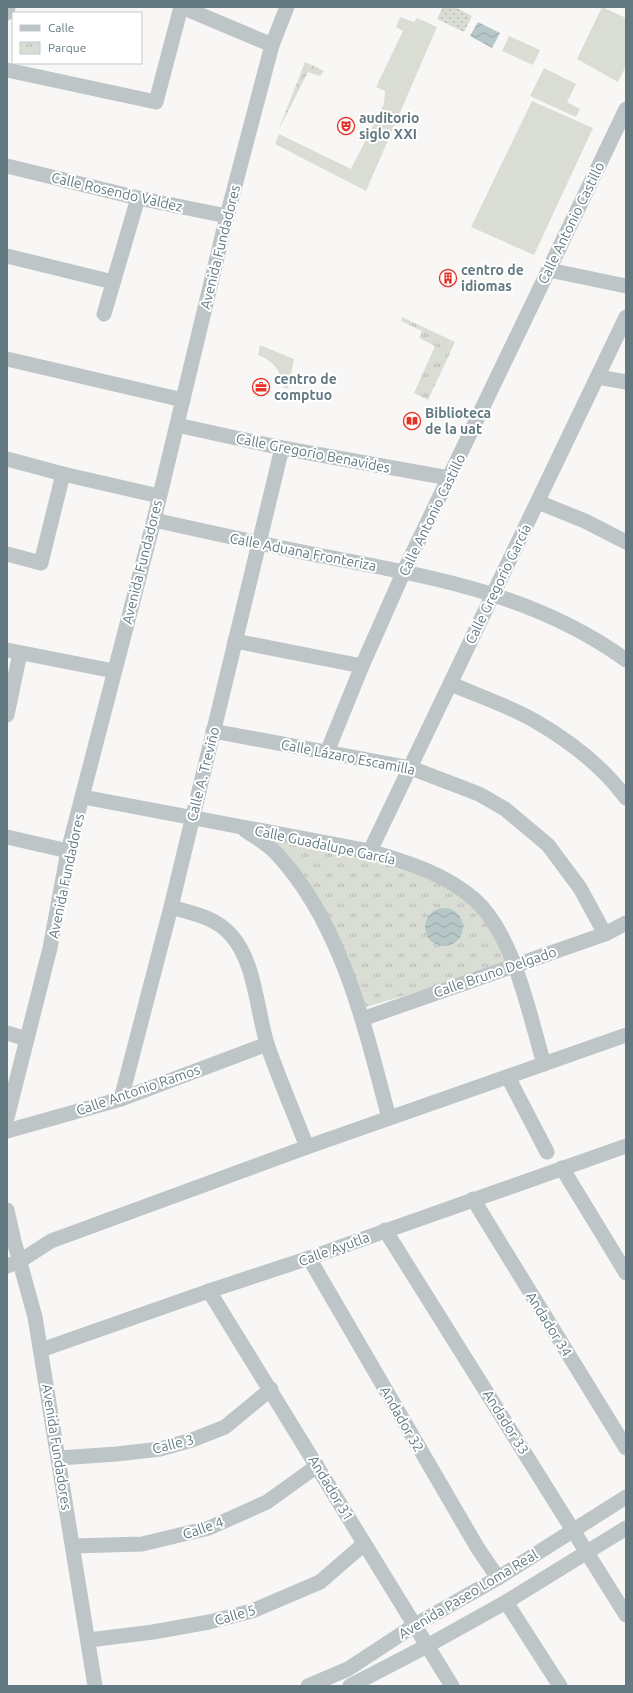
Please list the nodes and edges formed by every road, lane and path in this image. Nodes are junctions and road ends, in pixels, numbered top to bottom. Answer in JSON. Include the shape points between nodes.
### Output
{"nodes":[{"id":1,"x":8,"y":7,"type":"edge"},
{"id":2,"x":181,"y":7,"type":"edge"},
{"id":3,"x":287,"y":7,"type":"edge"},
{"id":4,"x":7,"y":13,"type":"edge"},
{"id":5,"x":272,"y":45,"type":"junction"},
{"id":6,"x":7,"y":70,"type":"edge"},
{"id":7,"x":626,"y":109,"type":"edge"},
{"id":8,"x":7,"y":166,"type":"edge"},
{"id":9,"x":138,"y":198,"type":"junction"},
{"id":10,"x":227,"y":216,"type":"junction"},
{"id":11,"x":7,"y":256,"type":"edge"},
{"id":12,"x":549,"y":270,"type":"junction"},
{"id":13,"x":113,"y":282,"type":"junction"},
{"id":14,"x":626,"y":286,"type":"edge"},
{"id":15,"x":104,"y":314,"type":"dead end"},
{"id":16,"x":626,"y":317,"type":"edge"},
{"id":17,"x":7,"y":359,"type":"edge"},
{"id":18,"x":598,"y":377,"type":"junction"},
{"id":19,"x":626,"y":382,"type":"edge"},
{"id":20,"x":183,"y":400,"type":"junction"},
{"id":21,"x":177,"y":425,"type":"junction"},
{"id":22,"x":282,"y":448,"type":"junction"},
{"id":23,"x":7,"y":459,"type":"edge"},
{"id":24,"x":63,"y":474,"type":"junction"},
{"id":25,"x":449,"y":478,"type":"junction"},
{"id":26,"x":159,"y":496,"type":"junction"},
{"id":27,"x":538,"y":502,"type":"junction"},
{"id":28,"x":154,"y":520,"type":"junction"},
{"id":29,"x":624,"y":537,"type":"edge"},
{"id":30,"x":259,"y":544,"type":"junction"},
{"id":31,"x":7,"y":554,"type":"edge"},
{"id":32,"x":404,"y":572,"type":"junction"},
{"id":33,"x":494,"y":594,"type":"junction"},
{"id":34,"x":235,"y":641,"type":"junction"},
{"id":35,"x":13,"y":651,"type":"edge"},
{"id":36,"x":626,"y":660,"type":"edge"},
{"id":37,"x":362,"y":666,"type":"junction"},
{"id":38,"x":114,"y":671,"type":"junction"},
{"id":39,"x":450,"y":684,"type":"junction"},
{"id":40,"x":7,"y":715,"type":"edge"},
{"id":41,"x":213,"y":731,"type":"junction"},
{"id":42,"x":327,"y":752,"type":"junction"},
{"id":43,"x":410,"y":768,"type":"junction"},
{"id":44,"x":83,"y":797,"type":"junction"},
{"id":45,"x":626,"y":798,"type":"edge"},
{"id":46,"x":192,"y":818,"type":"junction"},
{"id":47,"x":240,"y":827,"type":"junction"},
{"id":48,"x":7,"y":837,"type":"edge"},
{"id":49,"x":68,"y":851,"type":"junction"},
{"id":50,"x":370,"y":851,"type":"junction"},
{"id":51,"x":171,"y":907,"type":"junction"},
{"id":52,"x":626,"y":923,"type":"edge"},
{"id":53,"x":605,"y":934,"type":"junction"},
{"id":54,"x":515,"y":965,"type":"junction"},
{"id":55,"x":362,"y":1019,"type":"junction"},
{"id":56,"x":7,"y":1033,"type":"edge"},
{"id":57,"x":626,"y":1035,"type":"edge"},
{"id":58,"x":27,"y":1039,"type":"junction"},
{"id":59,"x":267,"y":1044,"type":"junction"},
{"id":60,"x":544,"y":1064,"type":"junction"},
{"id":61,"x":508,"y":1077,"type":"junction"},
{"id":62,"x":121,"y":1099,"type":"junction"},
{"id":63,"x":7,"y":1118,"type":"edge"},
{"id":64,"x":389,"y":1118,"type":"junction"},
{"id":65,"x":7,"y":1131,"type":"edge"},
{"id":66,"x":626,"y":1146,"type":"edge"},
{"id":67,"x":307,"y":1147,"type":"junction"},
{"id":68,"x":547,"y":1152,"type":"dead end"},
{"id":69,"x":562,"y":1168,"type":"junction"},
{"id":70,"x":473,"y":1199,"type":"junction"},
{"id":71,"x":8,"y":1217,"type":"edge"},
{"id":72,"x":385,"y":1230,"type":"junction"},
{"id":73,"x":309,"y":1258,"type":"junction"},
{"id":74,"x":13,"y":1264,"type":"edge"},
{"id":75,"x":626,"y":1273,"type":"edge"},
{"id":76,"x":209,"y":1290,"type":"junction"},
{"id":77,"x":41,"y":1350,"type":"junction"},
{"id":78,"x":271,"y":1389,"type":"junction"},
{"id":79,"x":626,"y":1448,"type":"edge"},
{"id":80,"x":59,"y":1458,"type":"junction"},
{"id":81,"x":318,"y":1466,"type":"junction"},
{"id":82,"x":626,"y":1497,"type":"edge"},
{"id":83,"x":626,"y":1528,"type":"edge"},
{"id":84,"x":574,"y":1530,"type":"junction"},
{"id":85,"x":364,"y":1544,"type":"junction"},
{"id":86,"x":74,"y":1546,"type":"junction"},
{"id":87,"x":588,"y":1551,"type":"junction"},
{"id":88,"x":498,"y":1578,"type":"junction"},
{"id":89,"x":506,"y":1602,"type":"junction"},
{"id":90,"x":626,"y":1615,"type":"edge"},
{"id":91,"x":415,"y":1625,"type":"junction"},
{"id":92,"x":89,"y":1640,"type":"junction"},
{"id":93,"x":427,"y":1646,"type":"junction"},
{"id":94,"x":95,"y":1686,"type":"edge"},
{"id":95,"x":308,"y":1686,"type":"edge"},
{"id":96,"x":350,"y":1686,"type":"edge"},
{"id":97,"x":452,"y":1686,"type":"edge"},
{"id":98,"x":560,"y":1686,"type":"edge"}],
"edges":[{"from":1,"to":4,"type":"street"},
{"from":2,"to":5,"type":"street"},
{"from":2,"to":6,"type":"street","via":[[156,102]]},
{"from":3,"to":5,"type":"street","name":"Avenida Fundadores"},
{"from":5,"to":10,"type":"street","name":"Avenida Fundadores"},
{"from":7,"to":12,"type":"street","name":"Calle Antonio Castillo"},
{"from":8,"to":9,"type":"street","name":"Calle Rosendo Valdez"},
{"from":9,"to":10,"type":"street","name":"Calle Rosendo Valdez"},
{"from":9,"to":13,"type":"street"},
{"from":10,"to":20,"type":"street","name":"Avenida Fundadores"},
{"from":11,"to":13,"type":"street"},
{"from":12,"to":14,"type":"street"},
{"from":12,"to":25,"type":"street","name":"Calle Antonio Castillo"},
{"from":13,"to":15,"type":"street"},
{"from":16,"to":18,"type":"street","name":"Calle Gregorio García"},
{"from":17,"to":20,"type":"street"},
{"from":18,"to":19,"type":"street"},
{"from":18,"to":27,"type":"street","name":"Calle Gregorio García"},
{"from":20,"to":21,"type":"street","name":"Avenida Fundadores"},
{"from":21,"to":22,"type":"street","name":"Calle Gregorio Benavides"},
{"from":21,"to":26,"type":"street","name":"Avenida Fundadores"},
{"from":22,"to":25,"type":"street","name":"Calle Gregorio Benavides"},
{"from":22,"to":30,"type":"street","name":"Calle A. Treviño"},
{"from":23,"to":24,"type":"street"},
{"from":24,"to":26,"type":"street"},
{"from":24,"to":31,"type":"street","via":[[40,563]]},
{"from":25,"to":32,"type":"street","name":"Calle Antonio Castillo"},
{"from":26,"to":28,"type":"street","name":"Avenida Fundadores"},
{"from":27,"to":29,"type":"street"},
{"from":27,"to":33,"type":"street","name":"Calle Gregorio García"},
{"from":28,"to":30,"type":"street","name":"Calle Aduana Fronteriza"},
{"from":28,"to":38,"type":"street","name":"Avenida Fundadores"},
{"from":30,"to":32,"type":"street","name":"Calle Aduana Fronteriza"},
{"from":30,"to":34,"type":"street","name":"Calle A. Treviño"},
{"from":32,"to":33,"type":"street","name":"Calle Aduana Fronteriza"},
{"from":32,"to":37,"type":"street","name":"Calle Antonio Castillo"},
{"from":33,"to":36,"type":"street","name":"Calle Aduana Fronteriza","via":[[551,616],[585,633]]},
{"from":33,"to":39,"type":"street","name":"Calle Gregorio García"},
{"from":34,"to":37,"type":"street"},
{"from":34,"to":41,"type":"street","name":"Calle A. Treviño"},
{"from":35,"to":38,"type":"street"},
{"from":35,"to":40,"type":"street"},
{"from":37,"to":42,"type":"street","name":"Calle Antonio Castillo"},
{"from":38,"to":44,"type":"street","name":"Avenida Fundadores"},
{"from":39,"to":43,"type":"street","name":"Calle Gregorio García"},
{"from":39,"to":45,"type":"street","via":[[514,711],[556,734],[602,771]]},
{"from":41,"to":42,"type":"street","name":"Calle Lázaro Escamilla"},
{"from":41,"to":46,"type":"street","name":"Calle A. Treviño"},
{"from":42,"to":43,"type":"street","name":"Calle Lázaro Escamilla"},
{"from":43,"to":50,"type":"street","name":"Calle Gregorio García"},
{"from":43,"to":53,"type":"street","name":"Calle Lázaro Escamilla","via":[[479,794],[504,809],[538,836],[548,845],[580,888]]},
{"from":44,"to":46,"type":"street","name":"Calle Guadalupe García"},
{"from":44,"to":49,"type":"street","name":"Avenida Fundadores"},
{"from":46,"to":47,"type":"street","name":"Calle Guadalupe García"},
{"from":46,"to":51,"type":"street","name":"Calle A. Treviño"},
{"from":47,"to":50,"type":"street","name":"Calle Guadalupe García"},
{"from":47,"to":55,"type":"street","via":[[275,852],[314,904],[329,933]]},
{"from":48,"to":49,"type":"street"},
{"from":49,"to":58,"type":"street","name":"Avenida Fundadores","via":[[50,948]]},
{"from":50,"to":54,"type":"street","name":"Calle Guadalupe García","via":[[439,875],[474,899],[489,917]]},
{"from":51,"to":59,"type":"street","via":[[201,915],[231,935],[248,967]]},
{"from":51,"to":62,"type":"street","name":"Calle A. Treviño"},
{"from":52,"to":53,"type":"street","name":"Calle Bruno Delgado"},
{"from":53,"to":54,"type":"street","name":"Calle Bruno Delgado"},
{"from":54,"to":55,"type":"street","name":"Calle Bruno Delgado"},
{"from":54,"to":60,"type":"street","name":"Calle Guadalupe García"},
{"from":55,"to":64,"type":"street"},
{"from":56,"to":58,"type":"street"},
{"from":57,"to":60,"type":"street"},
{"from":58,"to":63,"type":"street","name":"Avenida Fundadores"},
{"from":59,"to":62,"type":"street","name":"Calle Antonio Ramos"},
{"from":59,"to":67,"type":"street"},
{"from":60,"to":61,"type":"street"},
{"from":61,"to":64,"type":"street"},
{"from":61,"to":68,"type":"street"},
{"from":62,"to":65,"type":"street","name":"Calle Antonio Ramos"},
{"from":64,"to":67,"type":"street"},
{"from":66,"to":69,"type":"street","name":"Calle Ayutla"},
{"from":67,"to":74,"type":"street","via":[[51,1241]]},
{"from":69,"to":70,"type":"street","name":"Calle Ayutla"},
{"from":69,"to":75,"type":"street"},
{"from":70,"to":72,"type":"street","name":"Calle Ayutla"},
{"from":70,"to":79,"type":"street","name":"Andador 34"},
{"from":71,"to":74,"type":"street","name":"Avenida Fundadores"},
{"from":72,"to":73,"type":"street","name":"Calle Ayutla"},
{"from":72,"to":84,"type":"street","name":"Andador 33"},
{"from":73,"to":76,"type":"street","name":"Calle Ayutla"},
{"from":73,"to":88,"type":"street","name":"Andador 32","via":[[477,1547]]},
{"from":74,"to":77,"type":"street","name":"Avenida Fundadores","via":[[35,1317]]},
{"from":76,"to":77,"type":"street","name":"Calle Ayutla"},
{"from":76,"to":78,"type":"street","name":"Andador 31"},
{"from":77,"to":80,"type":"street","name":"Avenida Fundadores"},
{"from":78,"to":80,"type":"street","name":"Calle 3","via":[[225,1426],[192,1440],[160,1449]]},
{"from":78,"to":81,"type":"street","name":"Andador 31"},
{"from":80,"to":86,"type":"street","name":"Avenida Fundadores"},
{"from":81,"to":85,"type":"street","name":"Andador 31"},
{"from":81,"to":86,"type":"street","name":"Calle 4","via":[[267,1502],[209,1528],[142,1544]]},
{"from":82,"to":84,"type":"street","name":"Avenida Paseo Loma Real"},
{"from":83,"to":87,"type":"street","name":"Avenida Paseo Loma Real"},
{"from":84,"to":87,"type":"street","name":"Andador 33"},
{"from":84,"to":88,"type":"street","name":"Avenida Paseo Loma Real"},
{"from":85,"to":91,"type":"street","name":"Andador 31"},
{"from":85,"to":92,"type":"street","name":"Calle 5","via":[[320,1582],[252,1611],[195,1625]]},
{"from":86,"to":92,"type":"street","name":"Avenida Fundadores"},
{"from":87,"to":89,"type":"street","name":"Avenida Paseo Loma Real"},
{"from":87,"to":90,"type":"street","name":"Andador 33"},
{"from":88,"to":91,"type":"street","name":"Avenida Paseo Loma Real"},
{"from":89,"to":93,"type":"street","name":"Avenida Paseo Loma Real"},
{"from":89,"to":98,"type":"street"},
{"from":91,"to":93,"type":"street","name":"Andador 31"},
{"from":91,"to":95,"type":"street","name":"Avenida Paseo Loma Real","via":[[348,1668]]},
{"from":92,"to":94,"type":"street","name":"Avenida Fundadores"},
{"from":93,"to":96,"type":"street","name":"Avenida Paseo Loma Real"},
{"from":93,"to":97,"type":"street","name":"Andador 31"}]}
